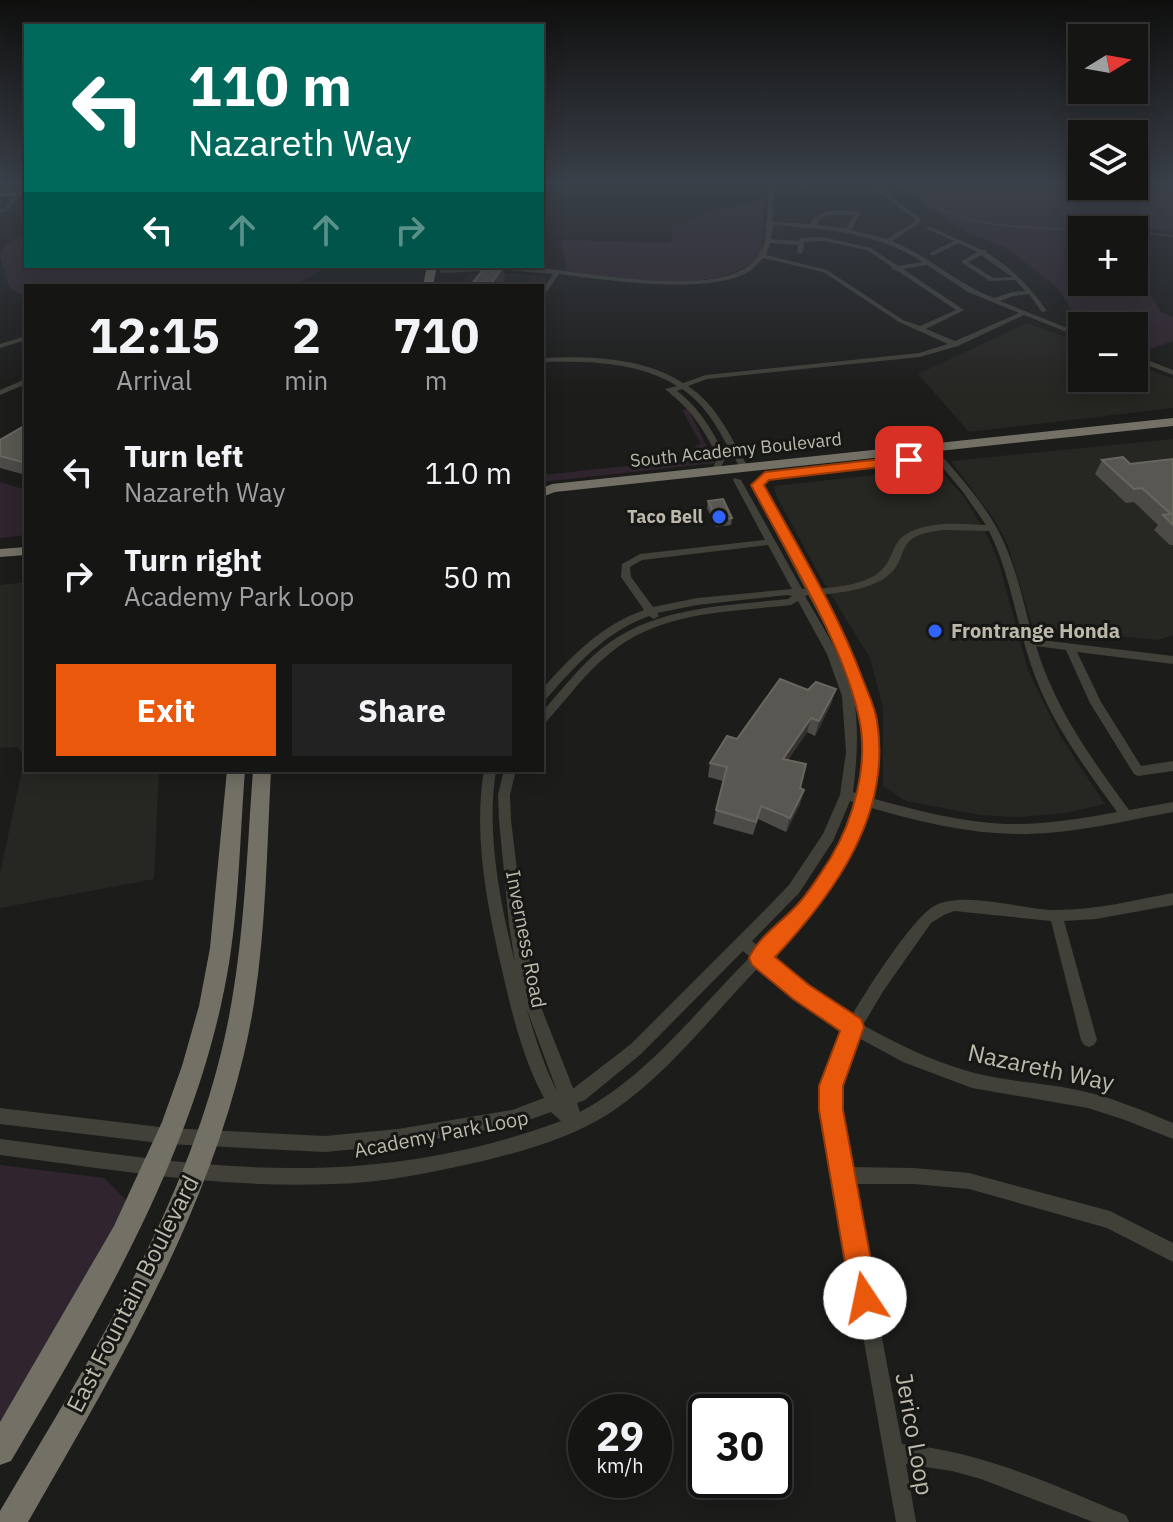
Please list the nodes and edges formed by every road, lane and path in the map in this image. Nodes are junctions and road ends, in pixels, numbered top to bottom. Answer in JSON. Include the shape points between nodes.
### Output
{"nodes":[{"id":1,"x":762,"y":254,"type":"edge"},
{"id":2,"x":877,"y":254,"type":"edge"},
{"id":3,"x":915,"y":254,"type":"edge"},
{"id":4,"x":978,"y":254,"type":"edge"},
{"id":5,"x":988,"y":254,"type":"edge"},
{"id":6,"x":760,"y":258,"type":"junction"},
{"id":7,"x":930,"y":264,"type":"junction"},
{"id":8,"x":442,"y":269,"type":"edge"},
{"id":9,"x":896,"y":269,"type":"junction"},
{"id":10,"x":557,"y":272,"type":"junction"},
{"id":11,"x":1018,"y":278,"type":"junction"},
{"id":12,"x":544,"y":292,"type":"edge"},
{"id":13,"x":1032,"y":292,"type":"junction"},
{"id":14,"x":993,"y":301,"type":"junction"},
{"id":15,"x":1044,"y":311,"type":"dead end"},
{"id":16,"x":1024,"y":313,"type":"junction"},
{"id":17,"x":920,"y":329,"type":"junction"},
{"id":18,"x":1068,"y":330,"type":"edge"},
{"id":19,"x":24,"y":339,"type":"edge"},
{"id":20,"x":955,"y":344,"type":"junction"},
{"id":21,"x":0,"y":346,"type":"edge"},
{"id":22,"x":544,"y":363,"type":"edge"},
{"id":23,"x":544,"y":363,"type":"edge"},
{"id":24,"x":1148,"y":363,"type":"edge"},
{"id":25,"x":1173,"y":373,"type":"edge"},
{"id":26,"x":24,"y":382,"type":"edge"},
{"id":27,"x":683,"y":386,"type":"junction"},
{"id":28,"x":672,"y":390,"type":"junction"},
{"id":29,"x":0,"y":393,"type":"edge"},
{"id":30,"x":1173,"y":422,"type":"edge"},
{"id":31,"x":1173,"y":432,"type":"edge"},
{"id":32,"x":938,"y":457,"type":"junction"},
{"id":33,"x":715,"y":471,"type":"junction"},
{"id":34,"x":741,"y":473,"type":"junction"},
{"id":35,"x":765,"y":476,"type":"junction"},
{"id":36,"x":544,"y":494,"type":"edge"},
{"id":37,"x":544,"y":496,"type":"edge"},
{"id":38,"x":992,"y":528,"type":"junction"},
{"id":39,"x":771,"y":542,"type":"junction"},
{"id":40,"x":24,"y":550,"type":"edge"},
{"id":41,"x":0,"y":552,"type":"edge"},
{"id":42,"x":806,"y":593,"type":"junction"},
{"id":43,"x":655,"y":617,"type":"junction"},
{"id":44,"x":1029,"y":642,"type":"junction"},
{"id":45,"x":1070,"y":648,"type":"junction"},
{"id":46,"x":1173,"y":660,"type":"edge"},
{"id":47,"x":544,"y":694,"type":"edge"},
{"id":48,"x":544,"y":717,"type":"edge"},
{"id":49,"x":1173,"y":766,"type":"edge"},
{"id":50,"x":236,"y":772,"type":"edge"},
{"id":51,"x":262,"y":772,"type":"edge"},
{"id":52,"x":490,"y":772,"type":"edge"},
{"id":53,"x":510,"y":772,"type":"edge"},
{"id":54,"x":846,"y":795,"type":"junction"},
{"id":55,"x":865,"y":801,"type":"junction"},
{"id":56,"x":1173,"y":807,"type":"edge"},
{"id":57,"x":1126,"y":815,"type":"junction"},
{"id":58,"x":1173,"y":899,"type":"edge"},
{"id":59,"x":1056,"y":916,"type":"junction"},
{"id":60,"x":743,"y":942,"type":"junction"},
{"id":61,"x":760,"y":958,"type":"junction"},
{"id":62,"x":853,"y":1027,"type":"junction"},
{"id":63,"x":1089,"y":1040,"type":"dead end"},
{"id":64,"x":563,"y":1101,"type":"junction"},
{"id":65,"x":0,"y":1116,"type":"edge"},
{"id":66,"x":575,"y":1123,"type":"junction"},
{"id":67,"x":1173,"y":1131,"type":"edge"},
{"id":68,"x":168,"y":1136,"type":"junction"},
{"id":69,"x":208,"y":1138,"type":"junction"},
{"id":70,"x":0,"y":1147,"type":"edge"},
{"id":71,"x":155,"y":1166,"type":"junction"},
{"id":72,"x":195,"y":1170,"type":"junction"},
{"id":73,"x":842,"y":1175,"type":"junction"},
{"id":74,"x":1173,"y":1253,"type":"edge"},
{"id":75,"x":0,"y":1450,"type":"edge"},
{"id":76,"x":893,"y":1453,"type":"junction"},
{"id":77,"x":11,"y":1522,"type":"edge"},
{"id":78,"x":906,"y":1522,"type":"edge"},
{"id":79,"x":1119,"y":1522,"type":"edge"}],
"edges":[{"from":1,"to":6,"type":"street"},
{"from":2,"to":9,"type":"street"},
{"from":3,"to":7,"type":"street"},
{"from":4,"to":11,"type":"street","via":[[964,262],[992,280]]},
{"from":5,"to":11,"type":"street"},
{"from":6,"to":10,"type":"street","via":[[728,276],[690,283]]},
{"from":6,"to":17,"type":"street","via":[[825,271]]},
{"from":7,"to":9,"type":"street"},
{"from":7,"to":14,"type":"street"},
{"from":8,"to":10,"type":"street"},
{"from":9,"to":17,"type":"street","via":[[961,310]]},
{"from":10,"to":12,"type":"street"},
{"from":11,"to":13,"type":"street"},
{"from":13,"to":14,"type":"street"},
{"from":13,"to":15,"type":"street"},
{"from":14,"to":16,"type":"street"},
{"from":16,"to":18,"type":"street"},
{"from":16,"to":20,"type":"street"},
{"from":17,"to":20,"type":"street"},
{"from":19,"to":21,"type":"street"},
{"from":20,"to":27,"type":"street","via":[[908,357],[716,375]]},
{"from":22,"to":27,"type":"street","name":"Academy Park Loop","via":[[620,364]]},
{"from":23,"to":28,"type":"street","name":"Academy Park Loop","via":[[604,368]]},
{"from":24,"to":25,"type":"street"},
{"from":26,"to":29,"type":"street"},
{"from":27,"to":28,"type":"street"},
{"from":27,"to":34,"type":"street","name":"Academy Park Loop","via":[[709,409]]},
{"from":28,"to":33,"type":"street","name":"Academy Park Loop","via":[[694,409],[722,457]]},
{"from":30,"to":34,"type":"highway"},
{"from":31,"to":32,"type":"highway","name":"South Academy Boulevard"},
{"from":32,"to":35,"type":"highway","name":"South Academy Boulevard"},
{"from":32,"to":38,"type":"street"},
{"from":33,"to":34,"type":"highway","name":"South Academy Boulevard"},
{"from":33,"to":36,"type":"highway","name":"South Academy Boulevard","via":[[552,488]]},
{"from":34,"to":35,"type":"highway","name":"South Academy Boulevard"},
{"from":34,"to":37,"type":"highway","name":"South Academy Boulevard","via":[[644,484],[616,493]]},
{"from":34,"to":39,"type":"street","name":"Academy Park Loop"},
{"from":35,"to":42,"type":"street","name":"Academy Park Loop","via":[[758,490]]},
{"from":38,"to":42,"type":"street","via":[[917,532],[900,543],[883,575]]},
{"from":38,"to":44,"type":"street"},
{"from":39,"to":42,"type":"street","name":"Academy Park Loop"},
{"from":39,"to":43,"type":"street","via":[[628,562],[626,577]]},
{"from":40,"to":41,"type":"highway"},
{"from":42,"to":43,"type":"street","via":[[791,602]]},
{"from":42,"to":54,"type":"street","name":"Academy Park Loop","via":[[848,696],[852,752]]},
{"from":42,"to":55,"type":"street","name":"Academy Park Loop","via":[[843,647],[864,699],[871,748]]},
{"from":43,"to":47,"type":"street","via":[[625,621],[606,634]]},
{"from":43,"to":48,"type":"street","via":[[611,645]]},
{"from":44,"to":45,"type":"street"},
{"from":44,"to":57,"type":"street","via":[[1059,717]]},
{"from":45,"to":46,"type":"street"},
{"from":45,"to":49,"type":"street","via":[[1138,771]]},
{"from":50,"to":68,"type":"highway","name":"East Fountain Boulevard","via":[[216,976],[195,1062]]},
{"from":51,"to":69,"type":"highway","name":"East Fountain Boulevard","via":[[244,994],[231,1063]]},
{"from":52,"to":64,"type":"street","name":"Inverness Road","via":[[486,828],[509,979],[524,1029]]},
{"from":53,"to":64,"type":"street","name":"Inverness Road","via":[[505,820],[526,982]]},
{"from":54,"to":55,"type":"street"},
{"from":54,"to":60,"type":"street","name":"Academy Park Loop","via":[[810,867]]},
{"from":55,"to":57,"type":"street","via":[[923,817],[1006,829]]},
{"from":55,"to":61,"type":"street","name":"Academy Park Loop","via":[[825,885]]},
{"from":56,"to":57,"type":"street"},
{"from":58,"to":59,"type":"street"},
{"from":59,"to":62,"type":"street","name":"Jerico Loop","via":[[954,905],[939,910],[926,919]]},
{"from":59,"to":63,"type":"street"},
{"from":60,"to":61,"type":"street","name":"Nazareth Way"},
{"from":60,"to":64,"type":"street","name":"Academy Park Loop","via":[[625,1059]]},
{"from":61,"to":62,"type":"street","name":"Nazareth Way"},
{"from":61,"to":66,"type":"street","name":"Academy Park Loop","via":[[633,1087]]},
{"from":62,"to":67,"type":"street","name":"Nazareth Way","via":[[908,1057],[971,1080],[1074,1097]]},
{"from":62,"to":73,"type":"street","name":"Jerico Loop","via":[[831,1086]]},
{"from":64,"to":66,"type":"street","name":"Inverness Road"},
{"from":64,"to":69,"type":"street","name":"Academy Park Loop","via":[[512,1118],[390,1138],[325,1144]]},
{"from":65,"to":68,"type":"street","name":"Academy Park Loop"},
{"from":66,"to":72,"type":"street","name":"Academy Park Loop","via":[[475,1154],[376,1172],[292,1177]]},
{"from":68,"to":69,"type":"street","name":"Academy Park Loop"},
{"from":68,"to":71,"type":"highway","name":"East Fountain Boulevard"},
{"from":69,"to":72,"type":"highway","name":"East Fountain Boulevard"},
{"from":70,"to":71,"type":"street","name":"Academy Park Loop"},
{"from":71,"to":72,"type":"street","name":"Academy Park Loop"},
{"from":71,"to":75,"type":"highway","name":"East Fountain Boulevard","via":[[103,1275]]},
{"from":72,"to":77,"type":"highway","name":"East Fountain Boulevard","via":[[120,1327]]},
{"from":73,"to":74,"type":"street","via":[[969,1181],[1110,1220]]},
{"from":73,"to":76,"type":"street","name":"Jerico Loop"},
{"from":76,"to":78,"type":"street","name":"Jerico Loop"},
{"from":76,"to":79,"type":"street","via":[[972,1464]]}]}
